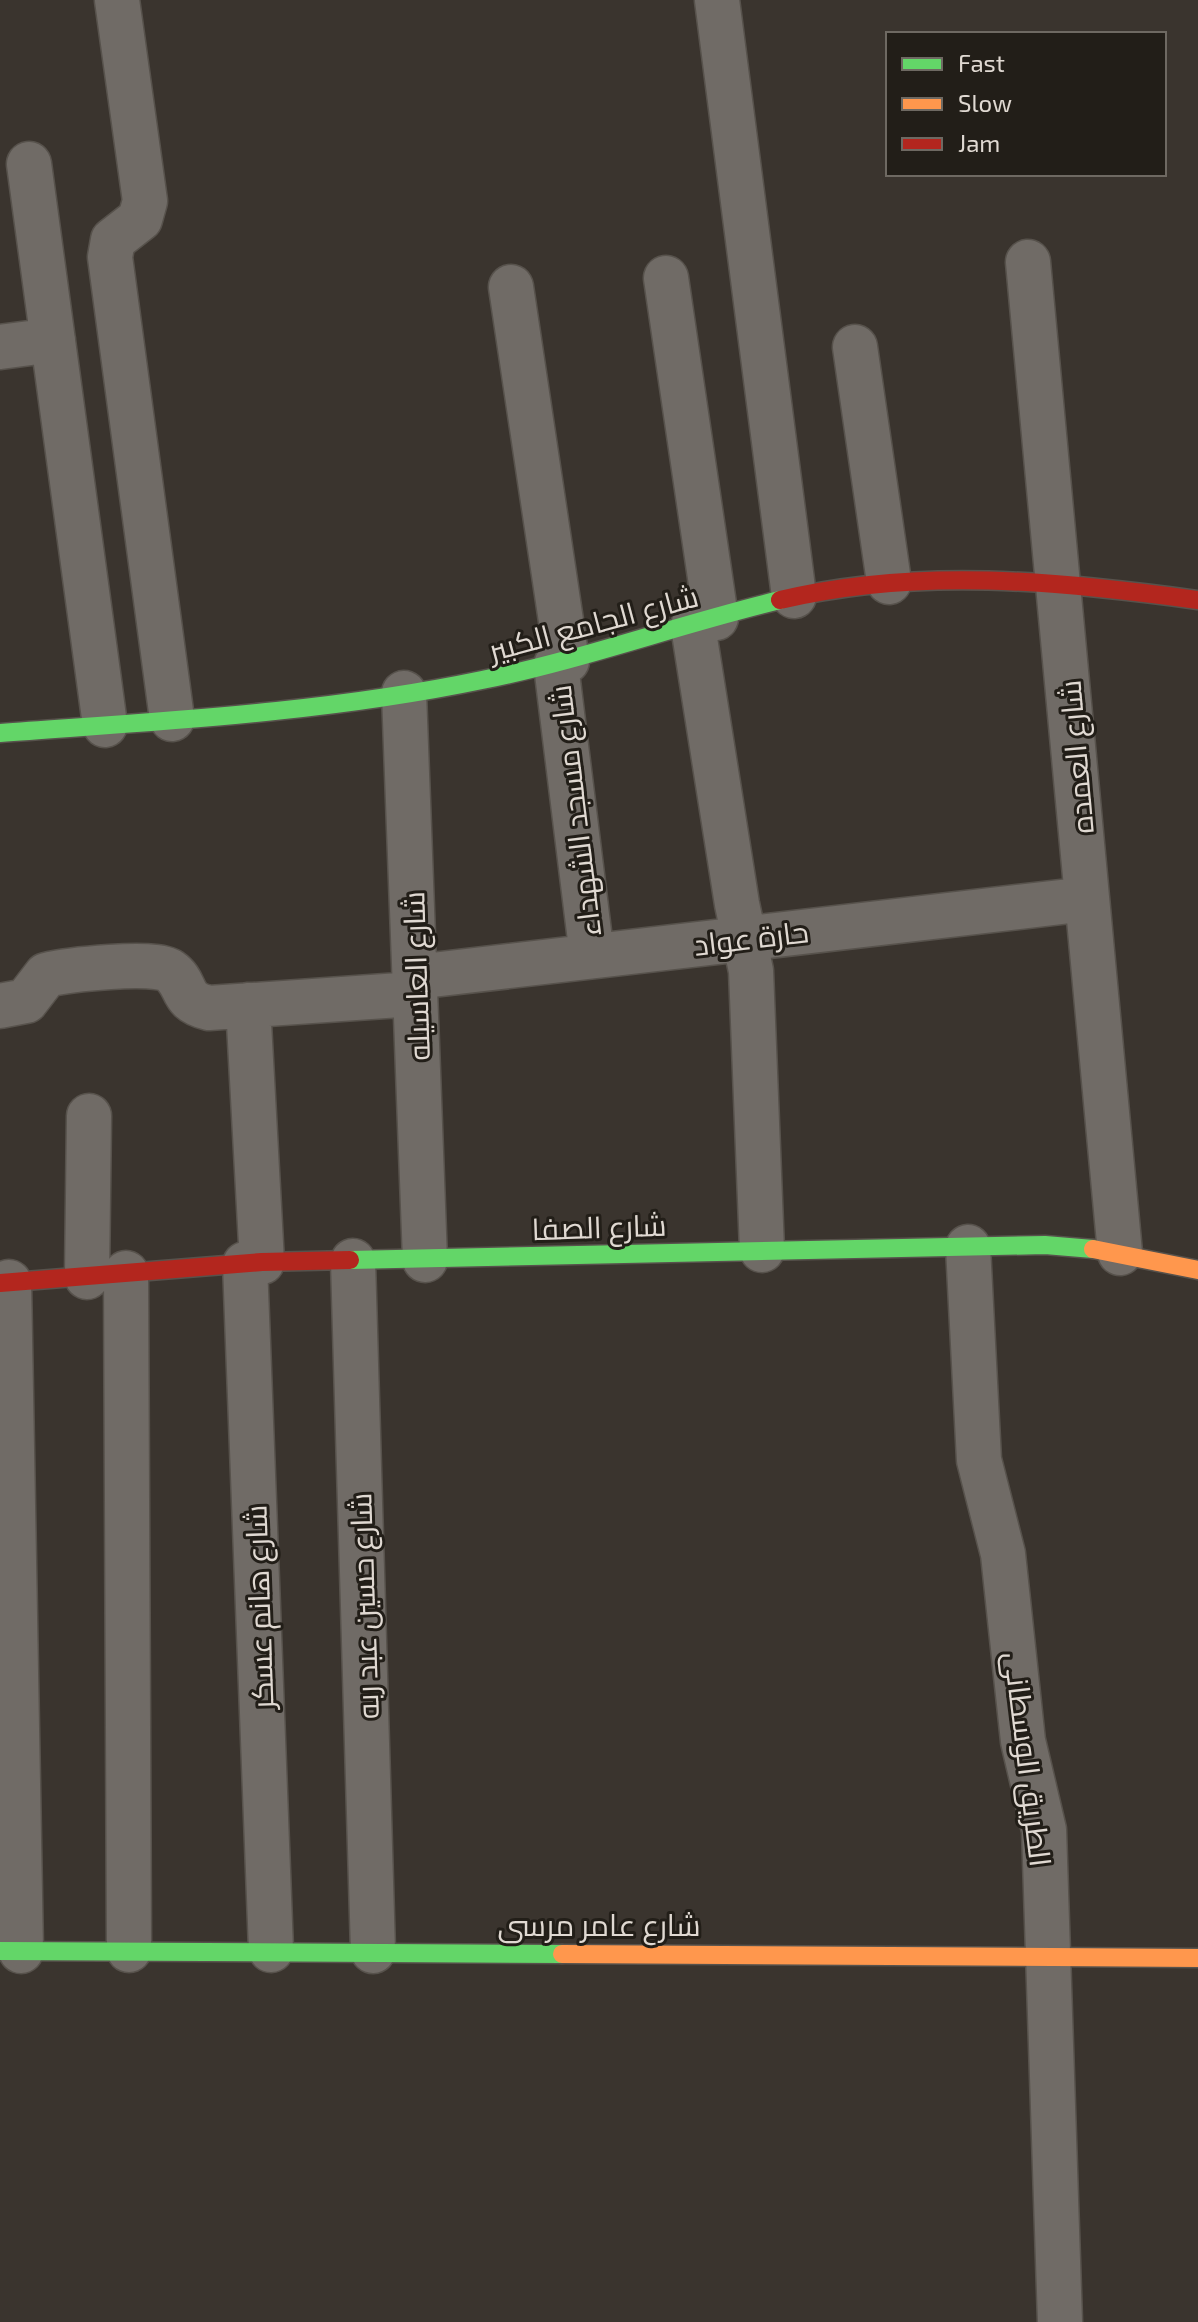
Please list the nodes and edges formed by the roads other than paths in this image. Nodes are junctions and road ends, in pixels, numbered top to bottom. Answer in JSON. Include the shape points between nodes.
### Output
{"nodes":[{"id":1,"x":117,"y":0,"type":"edge"},
{"id":2,"x":717,"y":0,"type":"edge"},
{"id":3,"x":29,"y":164,"type":"dead end"},
{"id":4,"x":1028,"y":262,"type":"dead end"},
{"id":5,"x":666,"y":278,"type":"dead end"},
{"id":6,"x":511,"y":287,"type":"dead end"},
{"id":7,"x":53,"y":340,"type":"junction"},
{"id":8,"x":0,"y":347,"type":"edge"},
{"id":9,"x":855,"y":347,"type":"dead end"},
{"id":10,"x":889,"y":582,"type":"junction"},
{"id":11,"x":1059,"y":586,"type":"junction"},
{"id":12,"x":794,"y":596,"type":"junction"},
{"id":13,"x":1198,"y":600,"type":"edge"},
{"id":14,"x":704,"y":622,"type":"junction"},
{"id":15,"x":562,"y":663,"type":"junction"},
{"id":16,"x":404,"y":693,"type":"junction"},
{"id":17,"x":172,"y":719,"type":"junction"},
{"id":18,"x":105,"y":725,"type":"junction"},
{"id":19,"x":0,"y":733,"type":"edge"},
{"id":20,"x":1087,"y":899,"type":"junction"},
{"id":21,"x":745,"y":938,"type":"junction"},
{"id":22,"x":592,"y":956,"type":"junction"},
{"id":23,"x":415,"y":986,"type":"junction"},
{"id":24,"x":248,"y":1005,"type":"junction"},
{"id":25,"x":0,"y":1006,"type":"edge"},
{"id":26,"x":89,"y":1116,"type":"dead end"},
{"id":27,"x":968,"y":1247,"type":"junction"},
{"id":28,"x":762,"y":1250,"type":"junction"},
{"id":29,"x":1120,"y":1253,"type":"junction"},
{"id":30,"x":425,"y":1260,"type":"junction"},
{"id":31,"x":353,"y":1261,"type":"junction"},
{"id":32,"x":253,"y":1263,"type":"junction"},
{"id":33,"x":1198,"y":1270,"type":"edge"},
{"id":34,"x":107,"y":1275,"type":"junction"},
{"id":35,"x":5,"y":1282,"type":"edge"},
{"id":36,"x":129,"y":1950,"type":"junction"},
{"id":37,"x":271,"y":1950,"type":"junction"},
{"id":38,"x":10,"y":1951,"type":"edge"},
{"id":39,"x":373,"y":1951,"type":"junction"},
{"id":40,"x":1046,"y":1956,"type":"junction"},
{"id":41,"x":1198,"y":1958,"type":"edge"},
{"id":42,"x":1060,"y":2322,"type":"edge"}],
"edges":[{"from":1,"to":17,"type":"street","via":[[145,201],[140,219],[113,240],[110,257]]},
{"from":2,"to":12,"type":"street"},
{"from":3,"to":7,"type":"street"},
{"from":4,"to":11,"type":"street","name":"شارع العمده"},
{"from":5,"to":14,"type":"street"},
{"from":6,"to":15,"type":"street","name":"شارع مسجد الشهداء"},
{"from":7,"to":8,"type":"street"},
{"from":7,"to":18,"type":"street"},
{"from":9,"to":10,"type":"street"},
{"from":10,"to":11,"type":"street","name":"شارع الجامع الكبير"},
{"from":10,"to":12,"type":"street","name":"شارع الجامع الكبير"},
{"from":11,"to":13,"type":"street","name":"شارع الجامع الكبير"},
{"from":11,"to":20,"type":"street","name":"شارع العمده"},
{"from":12,"to":14,"type":"street","name":"شارع الجامع الكبير"},
{"from":14,"to":15,"type":"street","name":"شارع الجامع الكبير"},
{"from":14,"to":21,"type":"street"},
{"from":15,"to":16,"type":"street","name":"شارع الجامع الكبير"},
{"from":15,"to":22,"type":"street","name":"شارع مسجد الشهداء"},
{"from":16,"to":17,"type":"street","name":"شارع الجامع الكبير"},
{"from":16,"to":23,"type":"street","name":"شارع العاسيله"},
{"from":17,"to":18,"type":"street","name":"شارع الجامع الكبير"},
{"from":18,"to":19,"type":"street","name":"شارع الجامع الكبير"},
{"from":20,"to":21,"type":"street","name":"حارة عواد"},
{"from":20,"to":29,"type":"street","name":"شارع العمده"},
{"from":21,"to":22,"type":"street","name":"حارة عواد"},
{"from":21,"to":28,"type":"street","via":[[754,1004]]},
{"from":22,"to":23,"type":"street","name":"حارة عواد"},
{"from":23,"to":24,"type":"street","name":"حارة عواد"},
{"from":23,"to":30,"type":"street","name":"شارع العاسيله"},
{"from":24,"to":25,"type":"street","name":"حارة عواد","via":[[197,1005],[174,974],[155,966],[46,975],[26,1001]]},
{"from":24,"to":32,"type":"street","name":"شارع هانم عسكر"},
{"from":26,"to":34,"type":"street"},
{"from":27,"to":28,"type":"street","name":"شارع الصفا"},
{"from":27,"to":29,"type":"street","name":"شارع الصفا","via":[[1045,1245]]},
{"from":27,"to":40,"type":"street","name":"الطريق الوسطانى","via":[[976,1435],[1003,1554],[1023,1741],[1044,1830]]},
{"from":28,"to":30,"type":"street","name":"شارع الصفا"},
{"from":29,"to":33,"type":"street","name":"شارع الصفا"},
{"from":30,"to":31,"type":"street","name":"شارع الصفا"},
{"from":31,"to":32,"type":"street","name":"شارع الصفا"},
{"from":31,"to":39,"type":"street","name":"شارع حسين عبد ربه"},
{"from":32,"to":34,"type":"street","name":"شارع الصفا"},
{"from":32,"to":37,"type":"street","name":"شارع هانم عسكر"},
{"from":34,"to":35,"type":"street","name":"شارع الصفا"},
{"from":34,"to":36,"type":"street"},
{"from":35,"to":38,"type":"street"},
{"from":36,"to":37,"type":"street","name":"شارع عامر مرسى"},
{"from":36,"to":38,"type":"street","name":"شارع عامر مرسى"},
{"from":37,"to":39,"type":"street","name":"شارع عامر مرسى"},
{"from":39,"to":40,"type":"street","name":"شارع عامر مرسى"},
{"from":40,"to":41,"type":"street","name":"شارع عامر مرسى"},
{"from":40,"to":42,"type":"street","name":"الطريق الوسطانى"}]}
